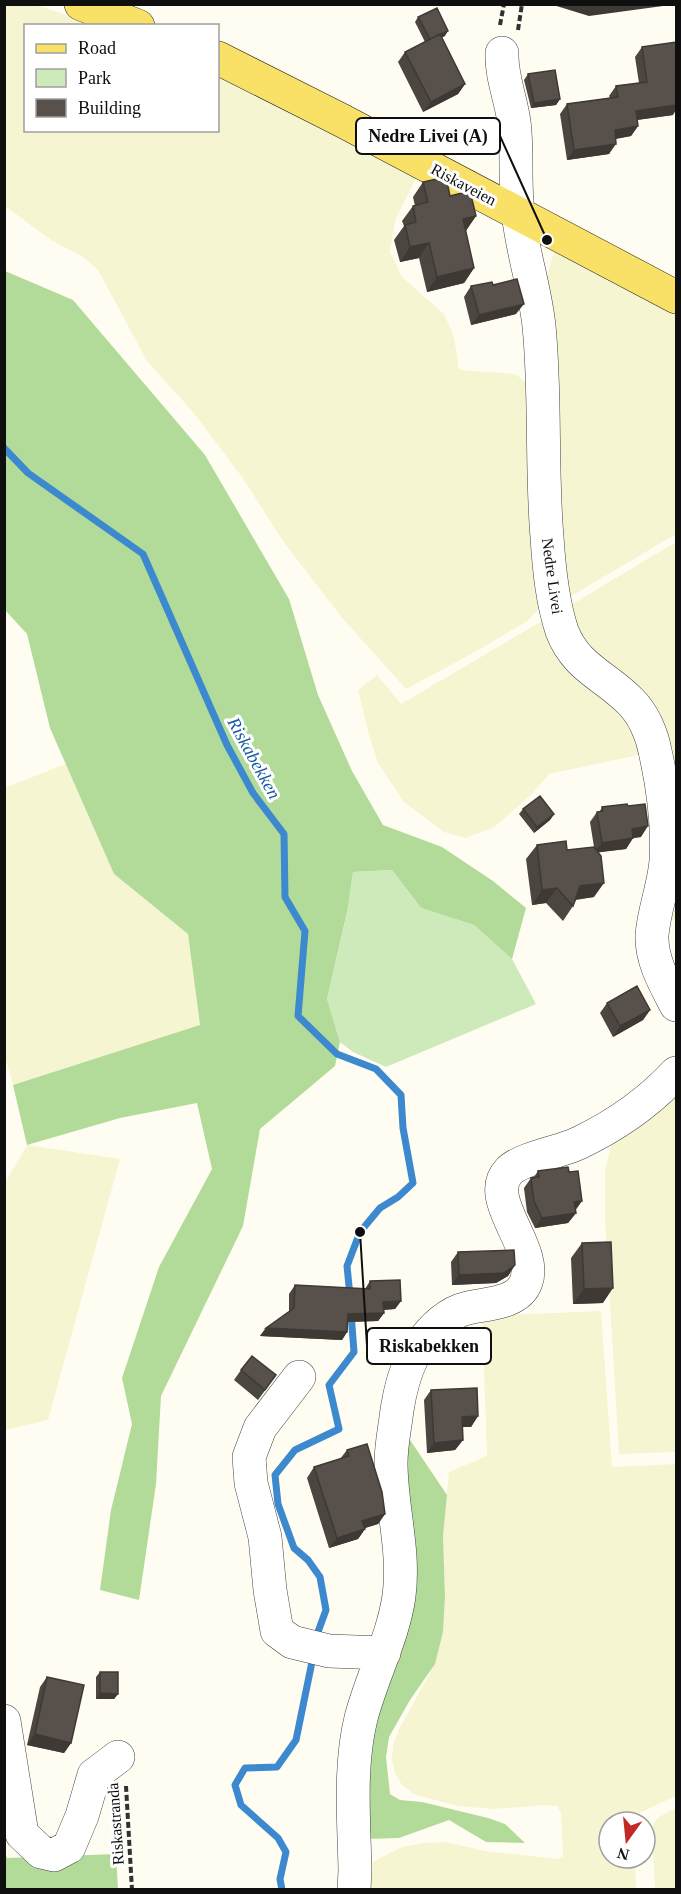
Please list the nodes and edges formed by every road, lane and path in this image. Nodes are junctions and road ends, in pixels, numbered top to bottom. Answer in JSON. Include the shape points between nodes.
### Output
{"nodes":[{"id":1,"x":81,"y":4,"type":"edge"},
{"id":2,"x":522,"y":4,"type":"edge"},
{"id":3,"x":133,"y":24,"type":"edge"},
{"id":4,"x":510,"y":45,"type":"joint"},
{"id":5,"x":219,"y":59,"type":"edge"},
{"id":6,"x":518,"y":213,"type":"junction"},
{"id":7,"x":676,"y":297,"type":"edge"},
{"id":8,"x":676,"y":1005,"type":"edge"},
{"id":9,"x":676,"y":1073,"type":"edge"},
{"id":10,"x":299,"y":1377,"type":"dead end"},
{"id":11,"x":384,"y":1653,"type":"junction"},
{"id":12,"x":4,"y":1721,"type":"edge"},
{"id":13,"x":118,"y":1757,"type":"joint"},
{"id":14,"x":132,"y":1890,"type":"edge"},
{"id":15,"x":354,"y":1890,"type":"edge"}],
"edges":[{"from":1,"to":3,"type":"main road"},
{"from":2,"to":4,"type":"path"},
{"from":4,"to":6,"type":"street","name":"Nedre Livei","via":[[502,64],[514,122]]},
{"from":5,"to":6,"type":"main road","name":"Riskaveien"},
{"from":6,"to":7,"type":"main road","name":"Riskaveien"},
{"from":6,"to":8,"type":"street","name":"Nedre Livei","via":[[539,328],[545,508],[555,603],[575,656],[631,702],[653,742],[666,842],[653,950]]},
{"from":9,"to":11,"type":"street","via":[[609,1127],[566,1149],[510,1168],[501,1191],[526,1260],[526,1281],[514,1296],[459,1311],[442,1322],[426,1337],[413,1358],[404,1376],[392,1440],[400,1577],[395,1617]]},
{"from":10,"to":11,"type":"street","via":[[260,1428],[249,1457],[251,1483],[265,1537],[277,1630],[292,1642],[329,1651]]},
{"from":11,"to":15,"type":"street","via":[[368,1696],[355,1751]]},
{"from":12,"to":13,"type":"street","via":[[22,1834],[41,1852],[54,1855],[69,1847],[94,1775]]},
{"from":13,"to":14,"type":"path","name":"Riskastranda","via":[[126,1784]]}]}
